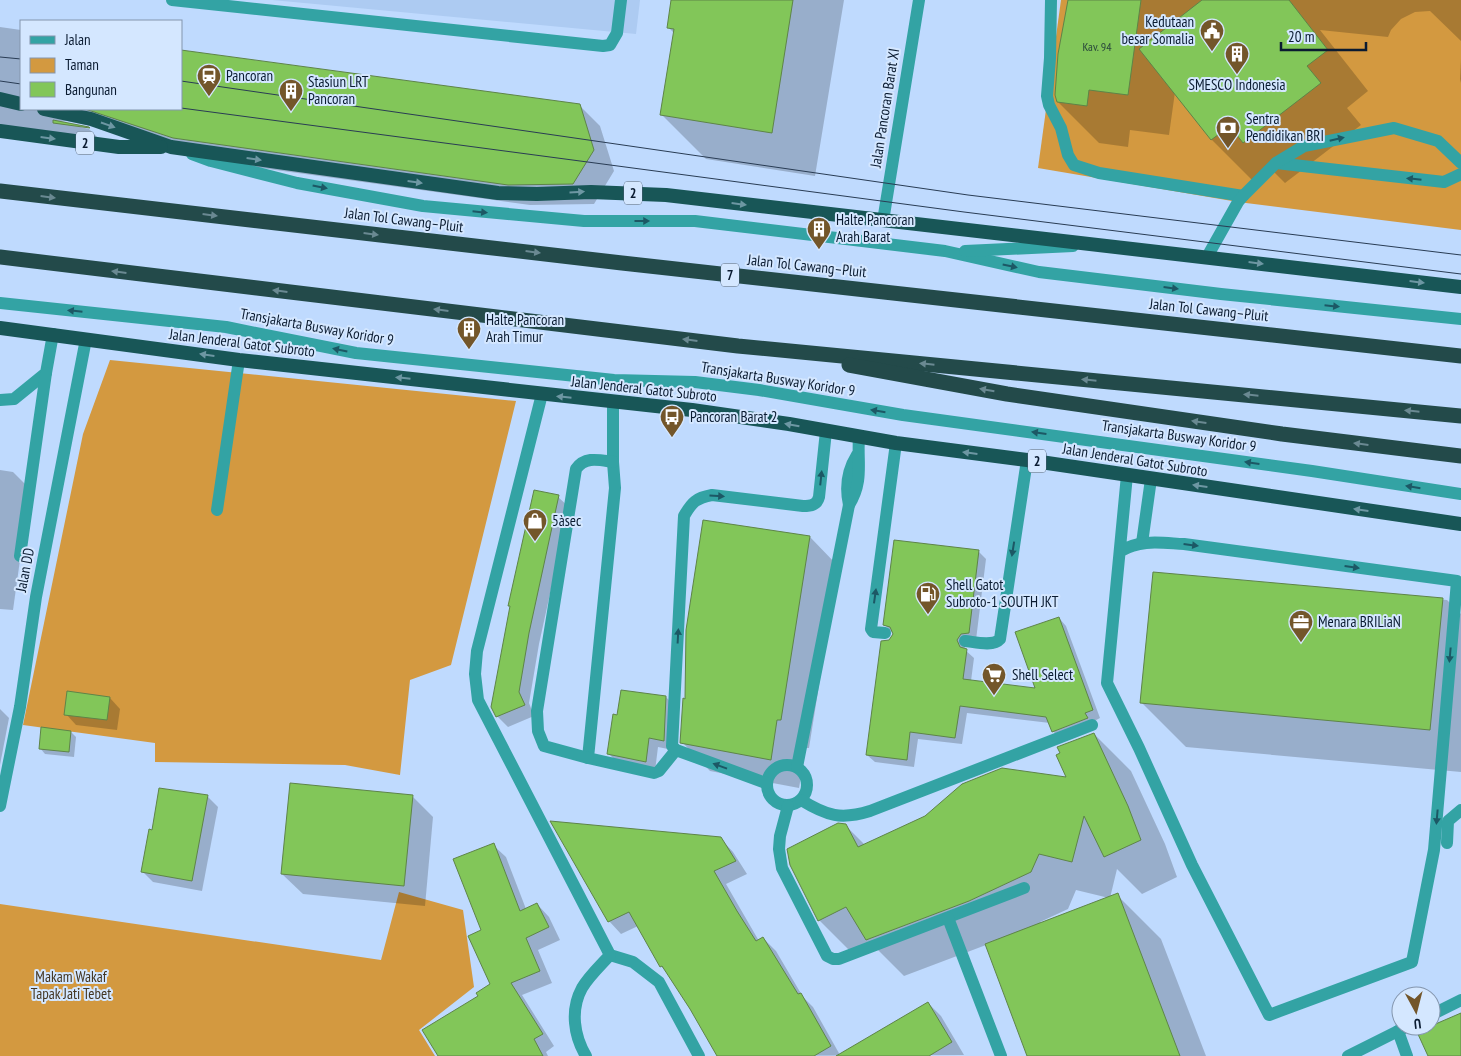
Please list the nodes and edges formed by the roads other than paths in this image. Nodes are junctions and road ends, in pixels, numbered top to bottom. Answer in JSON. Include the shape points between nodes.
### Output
{"nodes":[{"id":1,"x":172,"y":0,"type":"edge"},
{"id":2,"x":621,"y":0,"type":"edge"},
{"id":3,"x":918,"y":0,"type":"edge"},
{"id":4,"x":1051,"y":0,"type":"edge"},
{"id":5,"x":0,"y":99,"type":"edge"},
{"id":6,"x":20,"y":104,"type":"edge"},
{"id":7,"x":49,"y":110,"type":"edge"},
{"id":8,"x":0,"y":131,"type":"edge"},
{"id":9,"x":172,"y":147,"type":"junction"},
{"id":10,"x":1276,"y":163,"type":"junction"},
{"id":11,"x":1461,"y":163,"type":"edge"},
{"id":12,"x":1461,"y":174,"type":"edge"},
{"id":13,"x":0,"y":191,"type":"edge"},
{"id":14,"x":1244,"y":196,"type":"junction"},
{"id":15,"x":884,"y":221,"type":"junction"},
{"id":16,"x":1094,"y":244,"type":"junction"},
{"id":17,"x":945,"y":251,"type":"junction"},
{"id":18,"x":0,"y":257,"type":"edge"},
{"id":19,"x":1208,"y":257,"type":"junction"},
{"id":20,"x":1461,"y":287,"type":"edge"},
{"id":21,"x":0,"y":303,"type":"edge"},
{"id":22,"x":1461,"y":319,"type":"edge"},
{"id":23,"x":0,"y":328,"type":"edge"},
{"id":24,"x":53,"y":334,"type":"junction"},
{"id":25,"x":86,"y":339,"type":"junction"},
{"id":26,"x":738,"y":346,"type":"junction"},
{"id":27,"x":1461,"y":356,"type":"edge"},
{"id":28,"x":239,"y":360,"type":"junction"},
{"id":29,"x":46,"y":373,"type":"junction"},
{"id":30,"x":542,"y":394,"type":"junction"},
{"id":31,"x":0,"y":400,"type":"edge"},
{"id":32,"x":613,"y":402,"type":"junction"},
{"id":33,"x":1461,"y":416,"type":"edge"},
{"id":34,"x":826,"y":431,"type":"junction"},
{"id":35,"x":858,"y":437,"type":"junction"},
{"id":36,"x":896,"y":443,"type":"junction"},
{"id":37,"x":1461,"y":456,"type":"edge"},
{"id":38,"x":1027,"y":460,"type":"junction"},
{"id":39,"x":613,"y":462,"type":"junction"},
{"id":40,"x":1128,"y":475,"type":"junction"},
{"id":41,"x":1151,"y":479,"type":"junction"},
{"id":42,"x":1461,"y":494,"type":"edge"},
{"id":43,"x":217,"y":510,"type":"dead end"},
{"id":44,"x":1461,"y":524,"type":"edge"},
{"id":45,"x":1142,"y":543,"type":"junction"},
{"id":46,"x":1121,"y":551,"type":"junction"},
{"id":47,"x":20,"y":556,"type":"dead end"},
{"id":48,"x":884,"y":633,"type":"dead end"},
{"id":49,"x":965,"y":640,"type":"dead end"},
{"id":50,"x":1092,"y":724,"type":"dead end"},
{"id":51,"x":676,"y":750,"type":"junction"},
{"id":52,"x":588,"y":758,"type":"junction"},
{"id":53,"x":796,"y":767,"type":"junction"},
{"id":54,"x":766,"y":783,"type":"junction"},
{"id":55,"x":801,"y":800,"type":"junction"},
{"id":56,"x":0,"y":806,"type":"edge"},
{"id":57,"x":788,"y":806,"type":"junction"},
{"id":58,"x":1461,"y":810,"type":"edge"},
{"id":59,"x":1447,"y":843,"type":"dead end"},
{"id":60,"x":1024,"y":888,"type":"dead end"},
{"id":61,"x":948,"y":918,"type":"junction"},
{"id":62,"x":610,"y":955,"type":"junction"},
{"id":63,"x":1461,"y":1000,"type":"edge"},
{"id":64,"x":1441,"y":1009,"type":"edge"},
{"id":65,"x":1391,"y":1034,"type":"edge"},
{"id":66,"x":1404,"y":1036,"type":"edge"},
{"id":67,"x":586,"y":1056,"type":"edge"},
{"id":68,"x":698,"y":1056,"type":"edge"},
{"id":69,"x":1001,"y":1056,"type":"edge"},
{"id":70,"x":1348,"y":1056,"type":"edge"},
{"id":71,"x":1408,"y":1056,"type":"edge"}],
"edges":[{"from":1,"to":2,"type":"street","via":[[603,46],[610,46],[615,39]]},
{"from":3,"to":15,"type":"street","name":"Jalan Pancoran Barat XI"},
{"from":4,"to":14,"type":"street","via":[[1049,105],[1074,165],[1099,173]]},
{"from":5,"to":6,"type":"highway"},
{"from":7,"to":9,"type":"highway","number":"2","one_way":true,"via":[[91,119]]},
{"from":8,"to":9,"type":"highway","number":"2","one_way":true,"via":[[120,147]]},
{"from":9,"to":15,"type":"highway","number":"2","one_way":true,"via":[[498,193],[666,195]]},
{"from":9,"to":17,"type":"street","one_way":true,"via":[[211,161],[297,183],[423,206],[584,221],[695,221]]},
{"from":10,"to":11,"type":"street","one_way":true,"via":[[1304,146],[1394,128],[1438,141]]},
{"from":12,"to":10,"type":"street","one_way":true,"via":[[1444,182]]},
{"from":10,"to":14,"type":"street"},
{"from":13,"to":27,"type":"highway","name":"Jalan Tol Cawang–Pluit","number":"7","one_way":true},
{"from":14,"to":19,"type":"street"},
{"from":15,"to":16,"type":"highway","number":"2"},
{"from":16,"to":17,"type":"street"},
{"from":16,"to":19,"type":"highway","number":"2"},
{"from":17,"to":22,"type":"street","one_way":true,"via":[[1039,272]]},
{"from":26,"to":18,"type":"highway","one_way":true},
{"from":19,"to":20,"type":"highway","number":"2","one_way":true},
{"from":42,"to":21,"type":"street","name":"Transjakarta Busway Koridor 9","one_way":true,"via":[[903,415],[759,390],[695,382],[614,380],[356,353],[226,327]]},
{"from":23,"to":24,"type":"highway","name":"Jalan Jenderal Gatot Subroto","number":"2"},
{"from":24,"to":25,"type":"highway","name":"Jalan Jenderal Gatot Subroto","number":"2"},
{"from":24,"to":29,"type":"street"},
{"from":28,"to":25,"type":"highway","name":"Jalan Jenderal Gatot Subroto","number":"2","one_way":true},
{"from":25,"to":56,"type":"street","name":"Jalan DD"},
{"from":33,"to":26,"type":"highway","one_way":true},
{"from":37,"to":26,"type":"highway","one_way":true,"via":[[1007,394]]},
{"from":30,"to":28,"type":"highway","name":"Jalan Jenderal Gatot Subroto","number":"2","one_way":true},
{"from":28,"to":43,"type":"street"},
{"from":29,"to":31,"type":"street","via":[[14,399]]},
{"from":29,"to":47,"type":"street"},
{"from":32,"to":30,"type":"highway","name":"Jalan Jenderal Gatot Subroto","number":"2","one_way":true},
{"from":30,"to":62,"type":"street","via":[[476,651],[478,700]]},
{"from":34,"to":32,"type":"highway","name":"Jalan Jenderal Gatot Subroto","number":"2","one_way":true,"via":[[692,410]]},
{"from":32,"to":39,"type":"street"},
{"from":34,"to":35,"type":"highway","name":"Jalan Jenderal Gatot Subroto","number":"2"},
{"from":51,"to":34,"type":"street","one_way":true,"via":[[672,746],[684,516],[689,506],[699,498],[712,495],[814,505],[819,497]]},
{"from":35,"to":36,"type":"highway","name":"Jalan Jenderal Gatot Subroto","number":"2"},
{"from":35,"to":53,"type":"street","via":[[857,456],[850,466],[846,492],[849,504]]},
{"from":38,"to":36,"type":"highway","name":"Jalan Jenderal Gatot Subroto","number":"2","one_way":true},
{"from":48,"to":36,"type":"street","one_way":true,"via":[[873,632],[871,626]]},
{"from":38,"to":40,"type":"highway","name":"Jalan Jenderal Gatot Subroto","number":"2"},
{"from":38,"to":49,"type":"street","one_way":true,"via":[[1000,639],[993,644]]},
{"from":39,"to":52,"type":"street","via":[[615,488]]},
{"from":39,"to":52,"type":"street","via":[[587,460],[576,469],[537,711],[538,732],[544,746]]},
{"from":40,"to":41,"type":"highway","name":"Jalan Jenderal Gatot Subroto","number":"2"},
{"from":40,"to":46,"type":"street"},
{"from":44,"to":41,"type":"highway","name":"Jalan Jenderal Gatot Subroto","number":"2","one_way":true},
{"from":41,"to":45,"type":"street"},
{"from":45,"to":46,"type":"street"},
{"from":45,"to":46,"type":"street","one_way":true,"via":[[1184,544],[1457,581],[1434,850],[1412,962],[1269,1015],[1192,865],[1107,683]]},
{"from":50,"to":55,"type":"street","via":[[852,816],[836,816]]},
{"from":51,"to":52,"type":"street","via":[[659,772]]},
{"from":54,"to":51,"type":"street","one_way":true},
{"from":53,"to":54,"type":"street","via":[[790,764],[777,767]]},
{"from":53,"to":55,"type":"street","via":[[807,782]]},
{"from":54,"to":57,"type":"street","via":[[772,800]]},
{"from":55,"to":57,"type":"street"},
{"from":57,"to":61,"type":"street","via":[[780,836],[782,868],[827,956],[839,959]]},
{"from":58,"to":59,"type":"street","via":[[1448,821]]},
{"from":60,"to":61,"type":"street"},
{"from":61,"to":69,"type":"street"},
{"from":62,"to":67,"type":"street","via":[[582,989],[575,1010],[575,1029]]},
{"from":62,"to":68,"type":"street","via":[[632,962],[659,982]]},
{"from":63,"to":64,"type":"street"},
{"from":65,"to":70,"type":"street"},
{"from":66,"to":71,"type":"street"}]}
